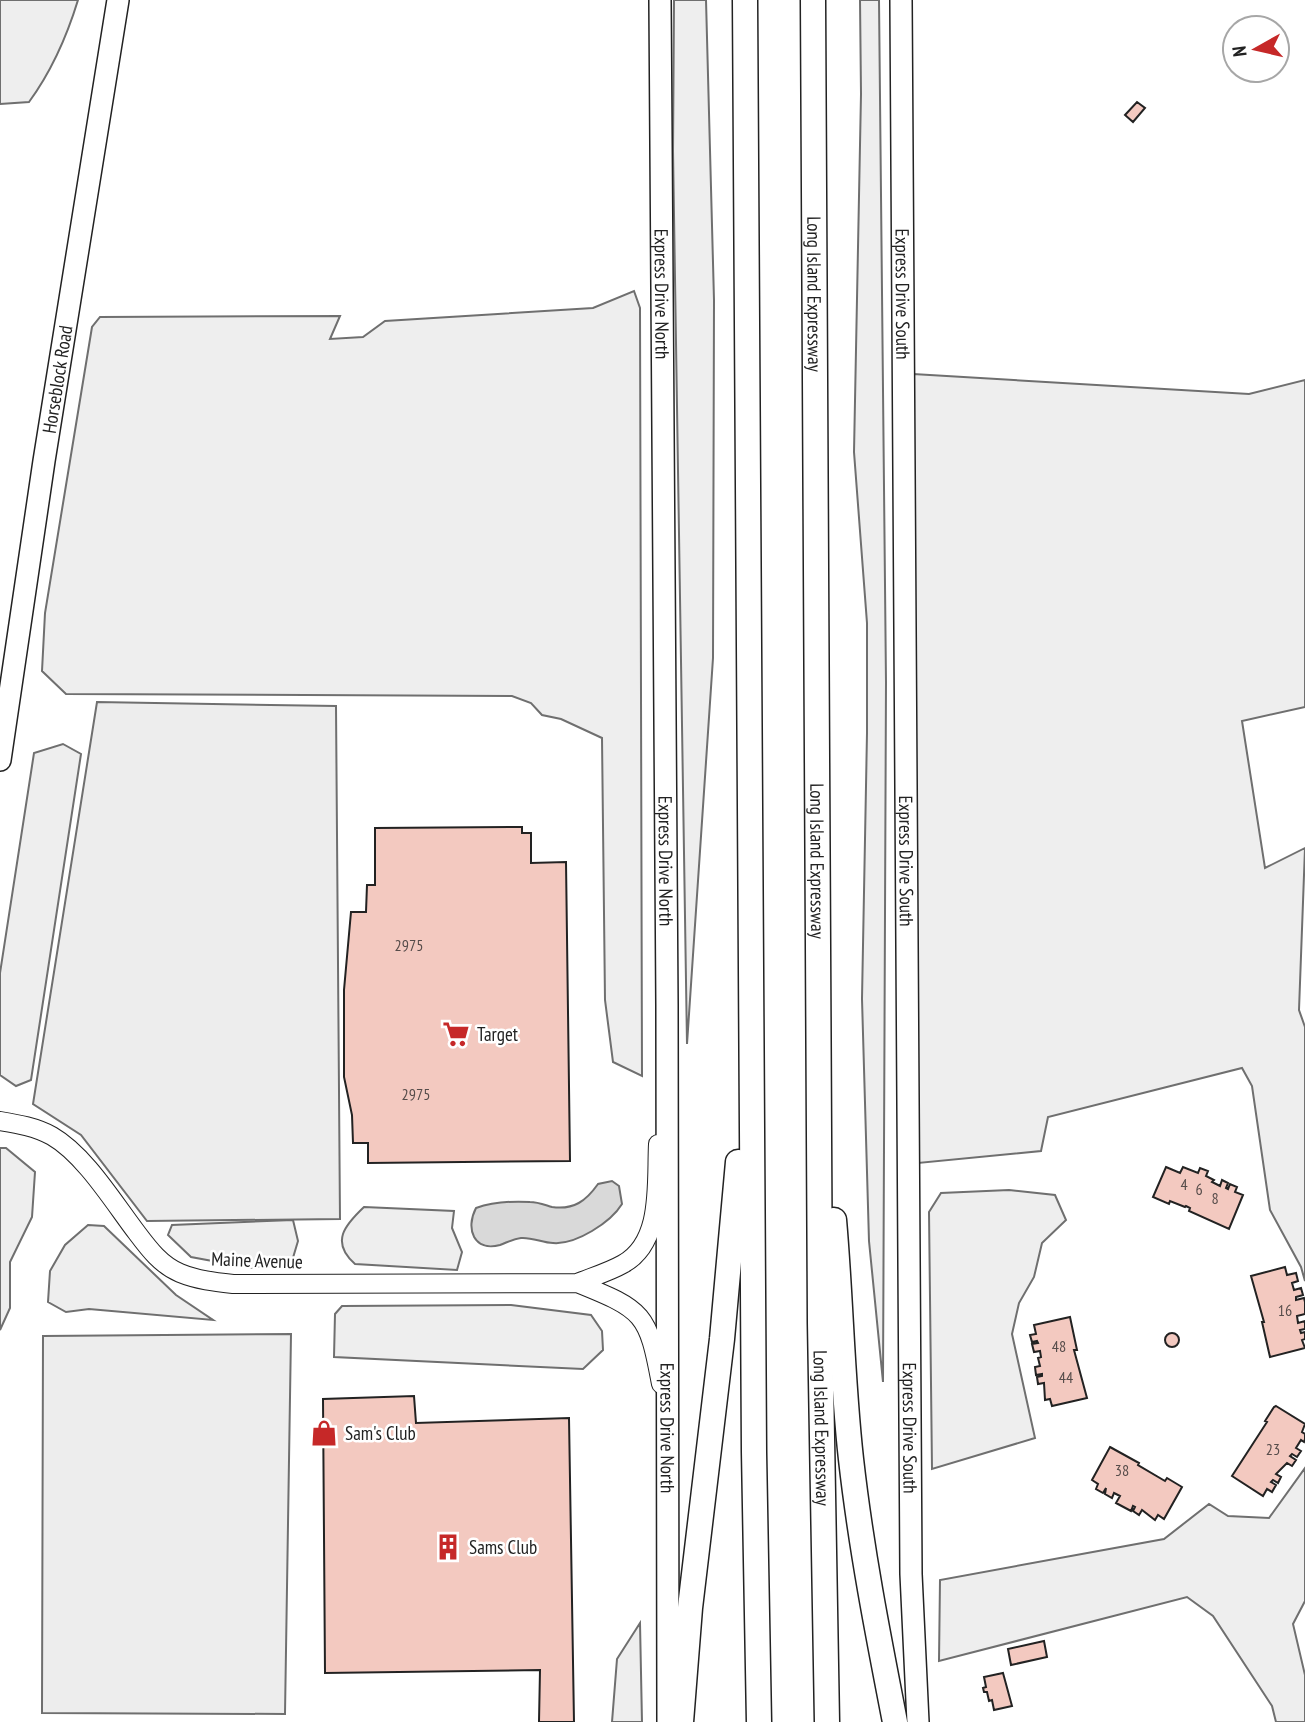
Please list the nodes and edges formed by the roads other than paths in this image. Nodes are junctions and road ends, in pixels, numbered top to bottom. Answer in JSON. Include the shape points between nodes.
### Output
{"nodes":[{"id":1,"x":118,"y":0,"type":"edge"},
{"id":2,"x":660,"y":0,"type":"edge"},
{"id":3,"x":743,"y":0,"type":"edge"},
{"id":4,"x":813,"y":0,"type":"edge"},
{"id":5,"x":901,"y":0,"type":"edge"},
{"id":6,"x":0,"y":760,"type":"edge"},
{"id":7,"x":751,"y":955,"type":"junction"},
{"id":8,"x":667,"y":1005,"type":"junction"},
{"id":9,"x":819,"y":1049,"type":"junction"},
{"id":10,"x":0,"y":1121,"type":"edge"},
{"id":11,"x":578,"y":1283,"type":"junction"},
{"id":12,"x":667,"y":1418,"type":"junction"},
{"id":13,"x":668,"y":1722,"type":"edge"},
{"id":14,"x":681,"y":1722,"type":"edge"},
{"id":15,"x":759,"y":1722,"type":"edge"},
{"id":16,"x":827,"y":1722,"type":"edge"},
{"id":17,"x":895,"y":1722,"type":"edge"},
{"id":18,"x":918,"y":1722,"type":"edge"}],
"edges":[{"from":1,"to":6,"type":"main road","name":"Horseblock Road"},
{"from":2,"to":8,"type":"main road","name":"Express Drive North"},
{"from":3,"to":7,"type":"highway"},
{"from":4,"to":9,"type":"highway","name":"Long Island Expressway"},
{"from":5,"to":18,"type":"main road","name":"Express Drive South","via":[[911,1548]]},
{"from":7,"to":14,"type":"highway","via":[[723,1339]]},
{"from":7,"to":15,"type":"highway"},
{"from":8,"to":11,"type":"street","via":[[651,1229],[632,1258]]},
{"from":8,"to":12,"type":"main road","name":"Express Drive North"},
{"from":9,"to":16,"type":"highway","name":"Long Island Expressway"},
{"from":9,"to":17,"type":"highway","via":[[851,1459]]},
{"from":10,"to":11,"type":"street","name":"Maine Avenue","via":[[40,1130],[66,1147],[149,1249],[178,1272],[197,1279],[233,1284]]},
{"from":11,"to":12,"type":"street","via":[[625,1303],[642,1319],[653,1341]]},
{"from":12,"to":13,"type":"main road","name":"Express Drive North"}]}
